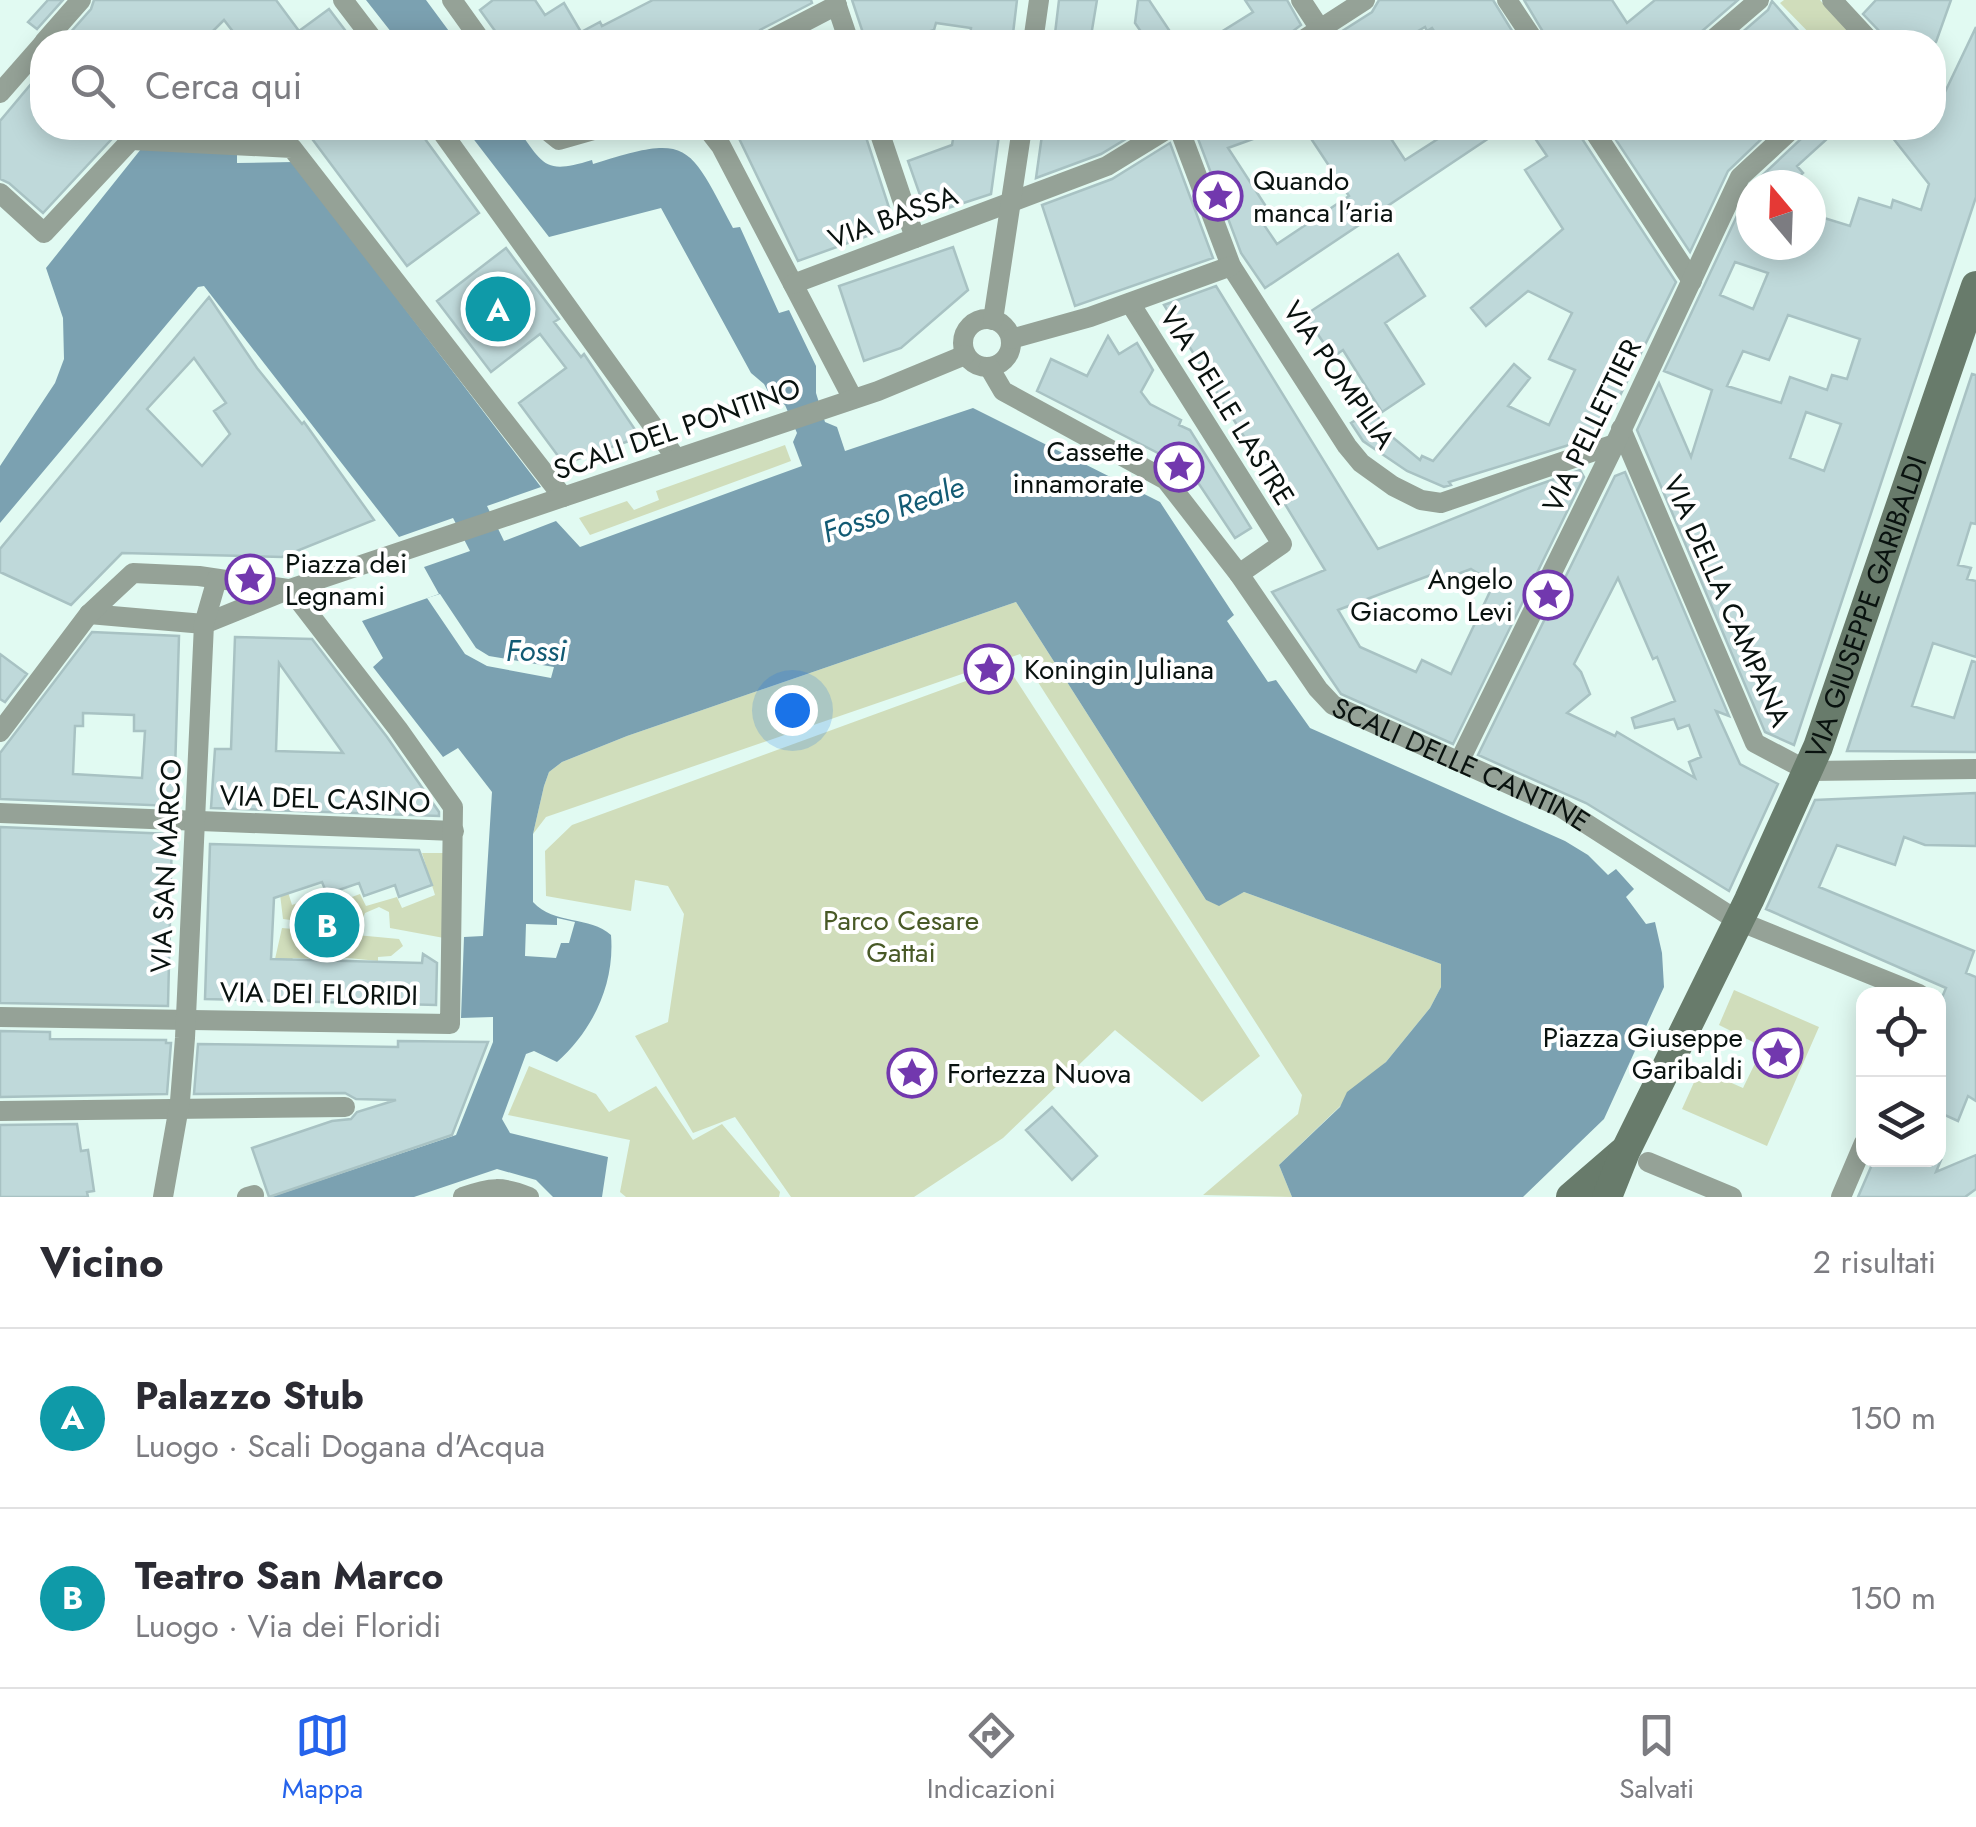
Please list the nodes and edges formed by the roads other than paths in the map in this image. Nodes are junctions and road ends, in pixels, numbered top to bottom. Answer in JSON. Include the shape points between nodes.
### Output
{"nodes":[{"id":1,"x":81,"y":0,"type":"edge"},
{"id":2,"x":343,"y":0,"type":"edge"},
{"id":3,"x":452,"y":0,"type":"edge"},
{"id":4,"x":1039,"y":0,"type":"edge"},
{"id":5,"x":1301,"y":0,"type":"edge"},
{"id":6,"x":1365,"y":0,"type":"edge"},
{"id":7,"x":1507,"y":0,"type":"edge"},
{"id":8,"x":1759,"y":0,"type":"edge"},
{"id":9,"x":1832,"y":0,"type":"edge"},
{"id":10,"x":836,"y":3,"type":"edge"},
{"id":11,"x":55,"y":30,"type":"edge"},
{"id":12,"x":366,"y":30,"type":"edge"},
{"id":13,"x":473,"y":30,"type":"edge"},
{"id":14,"x":788,"y":30,"type":"edge"},
{"id":15,"x":846,"y":30,"type":"edge"},
{"id":16,"x":1035,"y":30,"type":"edge"},
{"id":17,"x":1320,"y":30,"type":"joint"},
{"id":18,"x":1527,"y":30,"type":"edge"},
{"id":19,"x":1724,"y":30,"type":"edge"},
{"id":20,"x":1860,"y":30,"type":"edge"},
{"id":21,"x":30,"y":59,"type":"edge"},
{"id":22,"x":0,"y":94,"type":"edge"},
{"id":23,"x":448,"y":140,"type":"edge"},
{"id":24,"x":716,"y":140,"type":"edge"},
{"id":25,"x":882,"y":140,"type":"edge"},
{"id":26,"x":1020,"y":140,"type":"edge"},
{"id":27,"x":1149,"y":140,"type":"edge"},
{"id":28,"x":1183,"y":140,"type":"edge"},
{"id":29,"x":1607,"y":140,"type":"edge"},
{"id":30,"x":1780,"y":140,"type":"edge"},
{"id":31,"x":0,"y":193,"type":"edge"},
{"id":32,"x":1011,"y":202,"type":"junction"},
{"id":33,"x":915,"y":238,"type":"junction"},
{"id":34,"x":1232,"y":266,"type":"junction"},
{"id":35,"x":1692,"y":281,"type":"junction"},
{"id":36,"x":793,"y":284,"type":"junction"},
{"id":37,"x":1976,"y":286,"type":"edge"},
{"id":38,"x":1130,"y":302,"type":"junction"},
{"id":39,"x":994,"y":320,"type":"junction"},
{"id":40,"x":1011,"y":338,"type":"junction"},
{"id":41,"x":965,"y":355,"type":"junction"},
{"id":42,"x":989,"y":367,"type":"junction"},
{"id":43,"x":853,"y":399,"type":"junction"},
{"id":44,"x":1618,"y":437,"type":"junction"},
{"id":45,"x":676,"y":458,"type":"junction"},
{"id":46,"x":559,"y":498,"type":"junction"},
{"id":47,"x":1238,"y":574,"type":"junction"},
{"id":48,"x":217,"y":580,"type":"junction"},
{"id":49,"x":290,"y":589,"type":"junction"},
{"id":50,"x":89,"y":614,"type":"junction"},
{"id":51,"x":204,"y":624,"type":"junction"},
{"id":52,"x":0,"y":732,"type":"edge"},
{"id":53,"x":1459,"y":762,"type":"junction"},
{"id":54,"x":1976,"y":769,"type":"edge"},
{"id":55,"x":1808,"y":772,"type":"junction"},
{"id":56,"x":0,"y":813,"type":"edge"},
{"id":57,"x":195,"y":822,"type":"junction"},
{"id":58,"x":454,"y":831,"type":"junction"},
{"id":59,"x":1745,"y":923,"type":"junction"},
{"id":60,"x":1902,"y":987,"type":"edge"},
{"id":61,"x":0,"y":1017,"type":"edge"},
{"id":62,"x":186,"y":1019,"type":"junction"},
{"id":63,"x":344,"y":1107,"type":"dead end"},
{"id":64,"x":0,"y":1111,"type":"edge"},
{"id":65,"x":179,"y":1111,"type":"junction"},
{"id":66,"x":1636,"y":1157,"type":"junction"},
{"id":67,"x":1856,"y":1162,"type":"edge"},
{"id":68,"x":164,"y":1197,"type":"edge"},
{"id":69,"x":463,"y":1197,"type":"edge"},
{"id":70,"x":528,"y":1197,"type":"edge"},
{"id":71,"x":1571,"y":1197,"type":"edge"},
{"id":72,"x":1607,"y":1197,"type":"edge"},
{"id":73,"x":1732,"y":1197,"type":"edge"},
{"id":74,"x":1841,"y":1197,"type":"edge"}],
"edges":[{"from":1,"to":11,"type":"street"},
{"from":2,"to":12,"type":"street"},
{"from":3,"to":13,"type":"street"},
{"from":4,"to":16,"type":"street"},
{"from":5,"to":17,"type":"street"},
{"from":6,"to":17,"type":"street"},
{"from":7,"to":18,"type":"street"},
{"from":8,"to":19,"type":"street"},
{"from":9,"to":20,"type":"street"},
{"from":10,"to":14,"type":"street"},
{"from":10,"to":15,"type":"street"},
{"from":21,"to":22,"type":"street"},
{"from":23,"to":45,"type":"street"},
{"from":24,"to":36,"type":"street"},
{"from":25,"to":33,"type":"street"},
{"from":26,"to":32,"type":"street"},
{"from":27,"to":32,"type":"street","name":"VIA BASSA","via":[[1107,166]]},
{"from":28,"to":34,"type":"street","name":"VIA POMPILIA"},
{"from":29,"to":35,"type":"street"},
{"from":30,"to":35,"type":"street","name":"VIA PELLETTIER","via":[[1740,177]]},
{"from":31,"to":46,"type":"street","via":[[44,233],[131,140],[292,148]]},
{"from":32,"to":33,"type":"street","name":"VIA BASSA"},
{"from":32,"to":39,"type":"street"},
{"from":33,"to":36,"type":"street","name":"VIA BASSA"},
{"from":34,"to":38,"type":"street","name":"VIA DELLE LASTRE"},
{"from":34,"to":44,"type":"street","name":"VIA POMPILIA","via":[[1347,446],[1406,494],[1450,500]]},
{"from":35,"to":44,"type":"street","name":"VIA PELLETTIER"},
{"from":36,"to":43,"type":"street"},
{"from":37,"to":55,"type":"street","name":"VIA GIUSEPPE GARIBALDI"},
{"from":38,"to":40,"type":"street","name":"VIA DELLE LASTRE"},
{"from":38,"to":47,"type":"street","name":"VIA DELLE LASTRE","via":[[1282,544]]},
{"from":39,"to":40,"type":"street"},
{"from":39,"to":41,"type":"street","via":[[967,328]]},
{"from":40,"to":42,"type":"street","via":[[1006,358]]},
{"from":41,"to":42,"type":"street"},
{"from":41,"to":43,"type":"street","name":"SCALI DEL PONTINO"},
{"from":42,"to":47,"type":"street","name":"SCALI DELLE CANTINE","via":[[1003,391],[1166,480]]},
{"from":43,"to":45,"type":"street","name":"SCALI DEL PONTINO"},
{"from":44,"to":53,"type":"street","name":"VIA PELLETTIER"},
{"from":44,"to":55,"type":"street","name":"VIA DELLA CAMPANA","via":[[1754,744]]},
{"from":45,"to":46,"type":"street","name":"SCALI DEL PONTINO"},
{"from":46,"to":49,"type":"street","name":"SCALI DEL PONTINO"},
{"from":47,"to":53,"type":"street","name":"SCALI DELLE CANTINE","via":[[1333,705]]},
{"from":48,"to":49,"type":"street"},
{"from":48,"to":50,"type":"street","via":[[133,573]]},
{"from":48,"to":51,"type":"street"},
{"from":49,"to":51,"type":"street"},
{"from":49,"to":58,"type":"street","via":[[453,808]]},
{"from":50,"to":51,"type":"street"},
{"from":50,"to":52,"type":"street"},
{"from":51,"to":57,"type":"street","name":"VIA SAN MARCO"},
{"from":53,"to":59,"type":"street","name":"SCALI DELLE CANTINE","via":[[1562,808]]},
{"from":54,"to":55,"type":"street"},
{"from":55,"to":59,"type":"street","name":"VIA GIUSEPPE GARIBALDI"},
{"from":56,"to":57,"type":"street","name":"VIA DEL CASINO"},
{"from":57,"to":58,"type":"street","name":"VIA DEL CASINO"},
{"from":57,"to":62,"type":"street","name":"VIA SAN MARCO"},
{"from":58,"to":62,"type":"street","name":"VIA DEI FLORIDI","via":[[450,1024]]},
{"from":59,"to":60,"type":"street"},
{"from":59,"to":66,"type":"street"},
{"from":61,"to":62,"type":"street","name":"VIA DEI FLORIDI"},
{"from":62,"to":65,"type":"street","name":"VIA SAN MARCO"},
{"from":63,"to":65,"type":"street"},
{"from":64,"to":65,"type":"street"},
{"from":65,"to":68,"type":"street","name":"VIA SAN MARCO"},
{"from":66,"to":71,"type":"street"},
{"from":66,"to":72,"type":"street"},
{"from":66,"to":73,"type":"street"},
{"from":67,"to":74,"type":"street"},
{"from":69,"to":70,"type":"street","via":[[487,1188]]}]}
